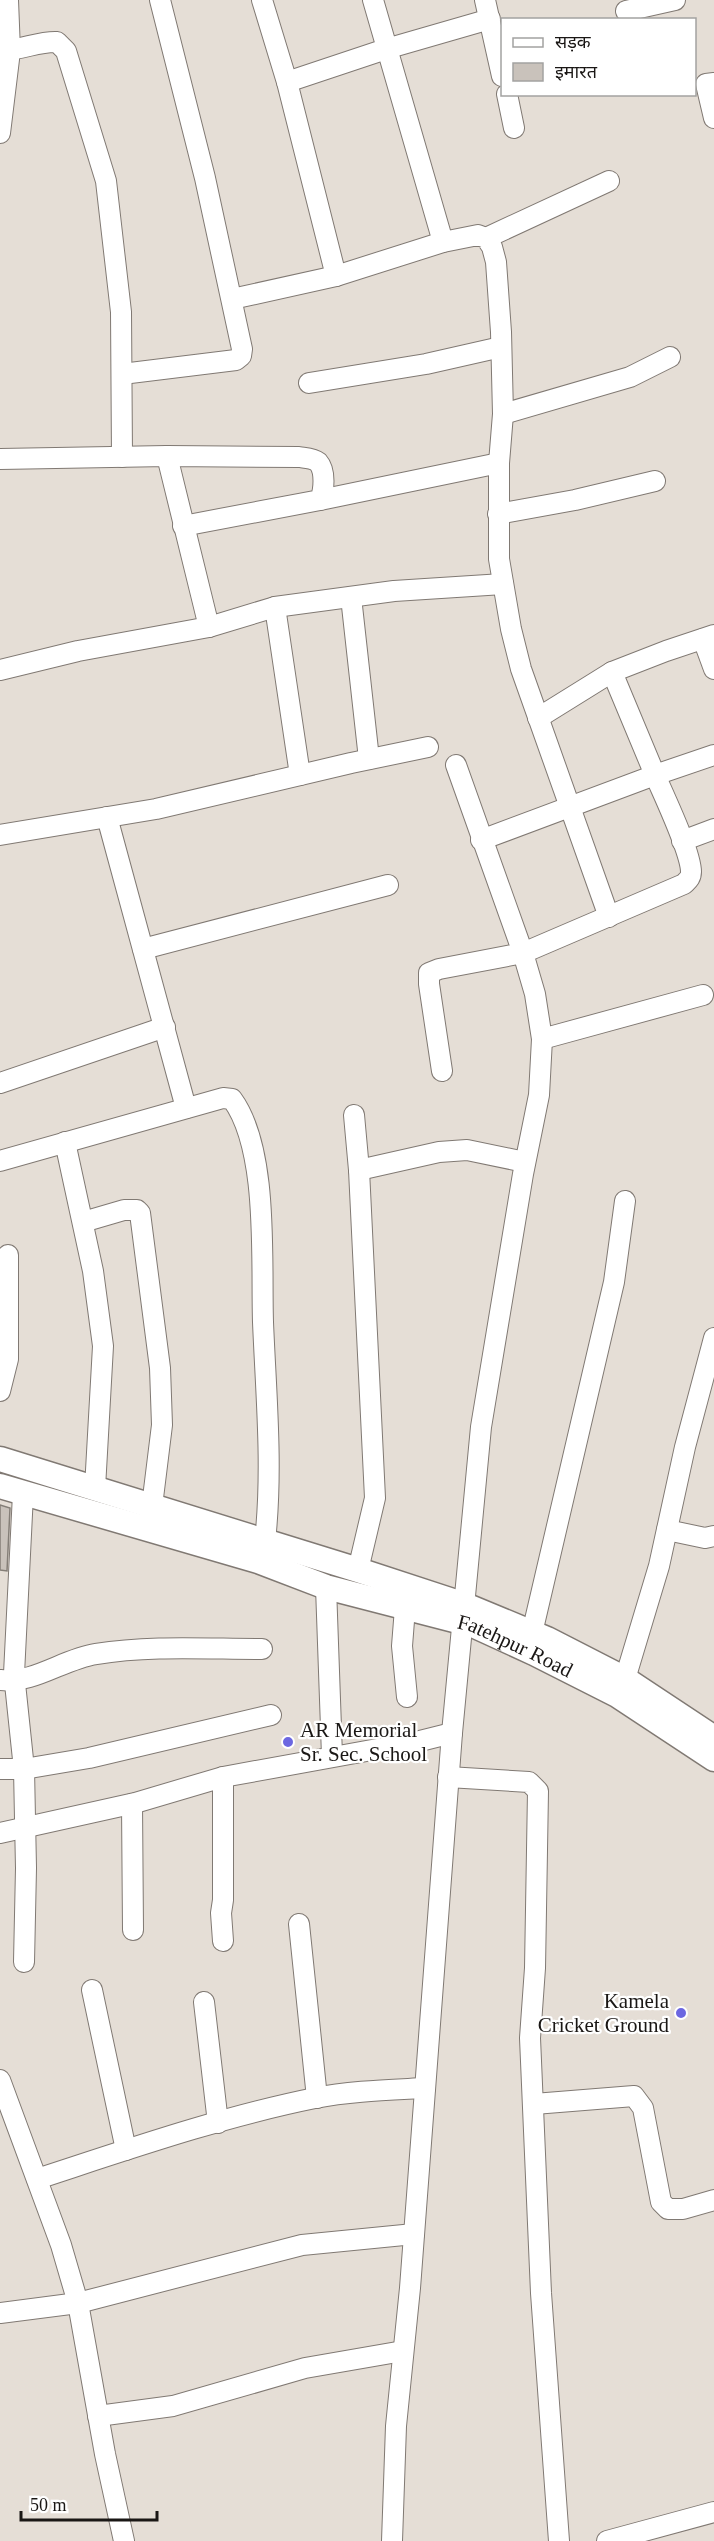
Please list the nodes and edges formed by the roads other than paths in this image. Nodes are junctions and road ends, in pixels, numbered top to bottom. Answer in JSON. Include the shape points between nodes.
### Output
{"nodes":[{"id":1,"x":8,"y":0,"type":"edge"},
{"id":2,"x":160,"y":0,"type":"edge"},
{"id":3,"x":262,"y":0,"type":"edge"},
{"id":4,"x":373,"y":0,"type":"edge"},
{"id":5,"x":485,"y":0,"type":"edge"},
{"id":6,"x":675,"y":0,"type":"edge"},
{"id":7,"x":626,"y":10,"type":"edge"},
{"id":8,"x":490,"y":20,"type":"junction"},
{"id":9,"x":386,"y":49,"type":"junction"},
{"id":10,"x":5,"y":50,"type":"edge"},
{"id":11,"x":501,"y":71,"type":"edge"},
{"id":12,"x":287,"y":82,"type":"junction"},
{"id":13,"x":705,"y":84,"type":"edge"},
{"id":14,"x":507,"y":96,"type":"edge"},
{"id":15,"x":714,"y":118,"type":"edge"},
{"id":16,"x":514,"y":128,"type":"dead end"},
{"id":17,"x":0,"y":133,"type":"edge"},
{"id":18,"x":609,"y":181,"type":"dead end"},
{"id":19,"x":486,"y":238,"type":"junction"},
{"id":20,"x":443,"y":242,"type":"junction"},
{"id":21,"x":336,"y":276,"type":"junction"},
{"id":22,"x":232,"y":298,"type":"junction"},
{"id":23,"x":501,"y":347,"type":"junction"},
{"id":24,"x":670,"y":357,"type":"dead end"},
{"id":25,"x":122,"y":374,"type":"junction"},
{"id":26,"x":309,"y":383,"type":"dead end"},
{"id":27,"x":503,"y":414,"type":"junction"},
{"id":28,"x":167,"y":456,"type":"junction"},
{"id":29,"x":122,"y":457,"type":"junction"},
{"id":30,"x":0,"y":459,"type":"edge"},
{"id":31,"x":499,"y":463,"type":"junction"},
{"id":32,"x":655,"y":481,"type":"dead end"},
{"id":33,"x":320,"y":500,"type":"junction"},
{"id":34,"x":498,"y":514,"type":"junction"},
{"id":35,"x":183,"y":526,"type":"junction"},
{"id":36,"x":503,"y":584,"type":"junction"},
{"id":37,"x":351,"y":597,"type":"junction"},
{"id":38,"x":276,"y":607,"type":"junction"},
{"id":39,"x":209,"y":627,"type":"junction"},
{"id":40,"x":708,"y":637,"type":"edge"},
{"id":41,"x":714,"y":669,"type":"edge"},
{"id":42,"x":0,"y":670,"type":"edge"},
{"id":43,"x":612,"y":672,"type":"junction"},
{"id":44,"x":538,"y":718,"type":"junction"},
{"id":45,"x":428,"y":747,"type":"dead end"},
{"id":46,"x":714,"y":755,"type":"edge"},
{"id":47,"x":369,"y":759,"type":"junction"},
{"id":48,"x":456,"y":765,"type":"dead end"},
{"id":49,"x":300,"y":775,"type":"junction"},
{"id":50,"x":655,"y":775,"type":"junction"},
{"id":51,"x":570,"y":807,"type":"junction"},
{"id":52,"x":107,"y":817,"type":"junction"},
{"id":53,"x":714,"y":829,"type":"edge"},
{"id":54,"x":0,"y":835,"type":"edge"},
{"id":55,"x":481,"y":840,"type":"junction"},
{"id":56,"x":682,"y":841,"type":"junction"},
{"id":57,"x":388,"y":885,"type":"dead end"},
{"id":58,"x":609,"y":917,"type":"junction"},
{"id":59,"x":143,"y":949,"type":"junction"},
{"id":60,"x":524,"y":953,"type":"junction"},
{"id":61,"x":703,"y":995,"type":"dead end"},
{"id":62,"x":165,"y":1027,"type":"junction"},
{"id":63,"x":542,"y":1039,"type":"junction"},
{"id":64,"x":442,"y":1071,"type":"dead end"},
{"id":65,"x":0,"y":1083,"type":"edge"},
{"id":66,"x":186,"y":1108,"type":"junction"},
{"id":67,"x":354,"y":1115,"type":"dead end"},
{"id":68,"x":65,"y":1142,"type":"junction"},
{"id":69,"x":0,"y":1161,"type":"edge"},
{"id":70,"x":525,"y":1162,"type":"junction"},
{"id":71,"x":359,"y":1170,"type":"junction"},
{"id":72,"x":625,"y":1201,"type":"dead end"},
{"id":73,"x":82,"y":1222,"type":"junction"},
{"id":74,"x":8,"y":1255,"type":"dead end"},
{"id":75,"x":714,"y":1338,"type":"edge"},
{"id":76,"x":0,"y":1391,"type":"edge"},
{"id":77,"x":0,"y":1459,"type":"edge"},
{"id":78,"x":0,"y":1486,"type":"edge"},
{"id":79,"x":95,"y":1488,"type":"junction"},
{"id":80,"x":23,"y":1494,"type":"junction"},
{"id":81,"x":152,"y":1506,"type":"junction"},
{"id":82,"x":667,"y":1530,"type":"junction"},
{"id":83,"x":714,"y":1536,"type":"edge"},
{"id":84,"x":265,"y":1541,"type":"junction"},
{"id":85,"x":358,"y":1570,"type":"junction"},
{"id":86,"x":326,"y":1587,"type":"junction"},
{"id":87,"x":405,"y":1608,"type":"junction"},
{"id":88,"x":464,"y":1614,"type":"junction"},
{"id":89,"x":532,"y":1633,"type":"junction"},
{"id":90,"x":262,"y":1649,"type":"dead end"},
{"id":91,"x":625,"y":1679,"type":"junction"},
{"id":92,"x":8,"y":1681,"type":"edge"},
{"id":93,"x":407,"y":1697,"type":"dead end"},
{"id":94,"x":271,"y":1715,"type":"dead end"},
{"id":95,"x":452,"y":1732,"type":"junction"},
{"id":96,"x":714,"y":1738,"type":"edge"},
{"id":97,"x":332,"y":1756,"type":"junction"},
{"id":98,"x":714,"y":1759,"type":"edge"},
{"id":99,"x":24,"y":1769,"type":"junction"},
{"id":100,"x":0,"y":1770,"type":"edge"},
{"id":101,"x":223,"y":1777,"type":"junction"},
{"id":102,"x":448,"y":1777,"type":"junction"},
{"id":103,"x":132,"y":1804,"type":"junction"},
{"id":104,"x":25,"y":1827,"type":"junction"},
{"id":105,"x":0,"y":1833,"type":"edge"},
{"id":106,"x":299,"y":1924,"type":"dead end"},
{"id":107,"x":133,"y":1930,"type":"dead end"},
{"id":108,"x":223,"y":1941,"type":"dead end"},
{"id":109,"x":24,"y":1962,"type":"dead end"},
{"id":110,"x":92,"y":1990,"type":"dead end"},
{"id":111,"x":204,"y":2002,"type":"dead end"},
{"id":112,"x":0,"y":2080,"type":"edge"},
{"id":113,"x":425,"y":2088,"type":"junction"},
{"id":114,"x":317,"y":2098,"type":"junction"},
{"id":115,"x":534,"y":2104,"type":"junction"},
{"id":116,"x":8,"y":2123,"type":"edge"},
{"id":117,"x":218,"y":2123,"type":"junction"},
{"id":118,"x":126,"y":2150,"type":"junction"},
{"id":119,"x":37,"y":2179,"type":"junction"},
{"id":120,"x":714,"y":2200,"type":"edge"},
{"id":121,"x":414,"y":2234,"type":"junction"},
{"id":122,"x":78,"y":2303,"type":"junction"},
{"id":123,"x":0,"y":2313,"type":"edge"},
{"id":124,"x":403,"y":2351,"type":"junction"},
{"id":125,"x":98,"y":2416,"type":"junction"},
{"id":126,"x":714,"y":2512,"type":"edge"},
{"id":127,"x":124,"y":2541,"type":"edge"},
{"id":128,"x":392,"y":2541,"type":"edge"},
{"id":129,"x":559,"y":2541,"type":"edge"},
{"id":130,"x":607,"y":2541,"type":"edge"}],
"edges":[{"from":1,"to":10,"type":"street"},
{"from":2,"to":22,"type":"street"},
{"from":3,"to":12,"type":"street"},
{"from":4,"to":9,"type":"street"},
{"from":5,"to":8,"type":"street"},
{"from":6,"to":7,"type":"street"},
{"from":8,"to":9,"type":"street"},
{"from":8,"to":11,"type":"street"},
{"from":9,"to":12,"type":"street"},
{"from":9,"to":20,"type":"street"},
{"from":10,"to":17,"type":"street"},
{"from":10,"to":25,"type":"street","via":[[49,41],[57,42],[66,51],[106,181],[121,312]]},
{"from":12,"to":21,"type":"street"},
{"from":13,"to":15,"type":"street"},
{"from":14,"to":16,"type":"street"},
{"from":18,"to":19,"type":"street"},
{"from":19,"to":20,"type":"street","via":[[478,235]]},
{"from":19,"to":23,"type":"street","via":[[496,262]]},
{"from":20,"to":21,"type":"street"},
{"from":21,"to":22,"type":"street"},
{"from":22,"to":25,"type":"street","via":[[242,349],[236,360]]},
{"from":23,"to":26,"type":"street"},
{"from":23,"to":27,"type":"street"},
{"from":24,"to":27,"type":"street","via":[[630,377]]},
{"from":25,"to":29,"type":"street"},
{"from":27,"to":31,"type":"street"},
{"from":28,"to":29,"type":"street"},
{"from":28,"to":33,"type":"street","via":[[313,459],[320,466],[324,492]]},
{"from":28,"to":35,"type":"street"},
{"from":29,"to":30,"type":"street"},
{"from":31,"to":33,"type":"street"},
{"from":31,"to":34,"type":"street"},
{"from":32,"to":34,"type":"street"},
{"from":33,"to":35,"type":"street"},
{"from":34,"to":36,"type":"street"},
{"from":35,"to":39,"type":"street"},
{"from":36,"to":37,"type":"street"},
{"from":36,"to":44,"type":"street","via":[[521,669]]},
{"from":37,"to":38,"type":"street"},
{"from":37,"to":47,"type":"street"},
{"from":38,"to":39,"type":"street"},
{"from":38,"to":49,"type":"street"},
{"from":39,"to":42,"type":"street"},
{"from":40,"to":41,"type":"street"},
{"from":40,"to":43,"type":"street"},
{"from":43,"to":44,"type":"street"},
{"from":43,"to":50,"type":"street"},
{"from":44,"to":51,"type":"street"},
{"from":45,"to":47,"type":"street"},
{"from":46,"to":50,"type":"street"},
{"from":47,"to":49,"type":"street"},
{"from":48,"to":55,"type":"street"},
{"from":49,"to":52,"type":"street"},
{"from":50,"to":51,"type":"street"},
{"from":50,"to":56,"type":"street"},
{"from":51,"to":55,"type":"street"},
{"from":51,"to":58,"type":"street"},
{"from":52,"to":54,"type":"street"},
{"from":52,"to":59,"type":"street"},
{"from":53,"to":56,"type":"street"},
{"from":55,"to":60,"type":"street"},
{"from":56,"to":58,"type":"street","via":[[690,878]]},
{"from":57,"to":59,"type":"street"},
{"from":58,"to":60,"type":"street"},
{"from":59,"to":62,"type":"street"},
{"from":60,"to":63,"type":"street"},
{"from":60,"to":64,"type":"street","via":[[429,973]]},
{"from":61,"to":63,"type":"street"},
{"from":62,"to":65,"type":"street"},
{"from":62,"to":66,"type":"street"},
{"from":63,"to":70,"type":"street","via":[[539,1095]]},
{"from":66,"to":68,"type":"street"},
{"from":66,"to":84,"type":"street","via":[[232,1099],[254,1153],[263,1241],[270,1494]]},
{"from":67,"to":71,"type":"street"},
{"from":68,"to":69,"type":"street"},
{"from":68,"to":73,"type":"street"},
{"from":70,"to":71,"type":"street","via":[[468,1150],[439,1152]]},
{"from":70,"to":88,"type":"street","via":[[481,1428]]},
{"from":71,"to":85,"type":"street","via":[[375,1498]]},
{"from":72,"to":89,"type":"street","via":[[614,1282]]},
{"from":73,"to":79,"type":"street","via":[[103,1346]]},
{"from":73,"to":81,"type":"street","via":[[124,1210],[140,1213],[160,1368],[162,1425]]},
{"from":74,"to":76,"type":"street","via":[[8,1359]]},
{"from":75,"to":82,"type":"street"},
{"from":77,"to":79,"type":"street"},
{"from":78,"to":80,"type":"street","name":"Fatehpur Road"},
{"from":79,"to":81,"type":"street"},
{"from":80,"to":86,"type":"street","name":"Fatehpur Road","via":[[258,1561]]},
{"from":80,"to":92,"type":"street"},
{"from":81,"to":84,"type":"street"},
{"from":82,"to":83,"type":"street","via":[[705,1539]]},
{"from":82,"to":91,"type":"street"},
{"from":84,"to":85,"type":"street"},
{"from":85,"to":88,"type":"street"},
{"from":86,"to":87,"type":"street","name":"Fatehpur Road"},
{"from":86,"to":97,"type":"street"},
{"from":87,"to":88,"type":"street","name":"Fatehpur Road"},
{"from":87,"to":93,"type":"street","via":[[402,1646]]},
{"from":88,"to":89,"type":"street"},
{"from":88,"to":95,"type":"street"},
{"from":88,"to":98,"type":"street","name":"Fatehpur Road","via":[[617,1695]]},
{"from":89,"to":91,"type":"street"},
{"from":90,"to":92,"type":"street","via":[[157,1648],[94,1654]]},
{"from":91,"to":96,"type":"street"},
{"from":92,"to":99,"type":"street"},
{"from":94,"to":99,"type":"street","via":[[89,1758]]},
{"from":95,"to":97,"type":"street"},
{"from":95,"to":102,"type":"street"},
{"from":97,"to":101,"type":"street"},
{"from":99,"to":100,"type":"street"},
{"from":99,"to":104,"type":"street"},
{"from":101,"to":103,"type":"street"},
{"from":101,"to":108,"type":"street"},
{"from":102,"to":113,"type":"street"},
{"from":102,"to":115,"type":"street","via":[[530,1782],[538,1791],[530,2038]]},
{"from":103,"to":104,"type":"street"},
{"from":103,"to":107,"type":"street"},
{"from":104,"to":105,"type":"street"},
{"from":104,"to":109,"type":"street"},
{"from":106,"to":114,"type":"street"},
{"from":110,"to":118,"type":"street"},
{"from":111,"to":117,"type":"street"},
{"from":112,"to":116,"type":"street"},
{"from":113,"to":114,"type":"street"},
{"from":113,"to":121,"type":"street"},
{"from":114,"to":117,"type":"street"},
{"from":115,"to":120,"type":"street","via":[[634,2096],[643,2108],[661,2202],[668,2210]]},
{"from":115,"to":129,"type":"street","via":[[541,2293]]},
{"from":116,"to":119,"type":"street"},
{"from":117,"to":118,"type":"street"},
{"from":118,"to":119,"type":"street"},
{"from":119,"to":122,"type":"street"},
{"from":121,"to":122,"type":"street","via":[[302,2245]]},
{"from":121,"to":124,"type":"street"},
{"from":122,"to":123,"type":"street"},
{"from":122,"to":125,"type":"street"},
{"from":124,"to":125,"type":"street","via":[[305,2368],[173,2406]]},
{"from":124,"to":128,"type":"street"},
{"from":125,"to":127,"type":"street"},
{"from":126,"to":130,"type":"street"}]}
